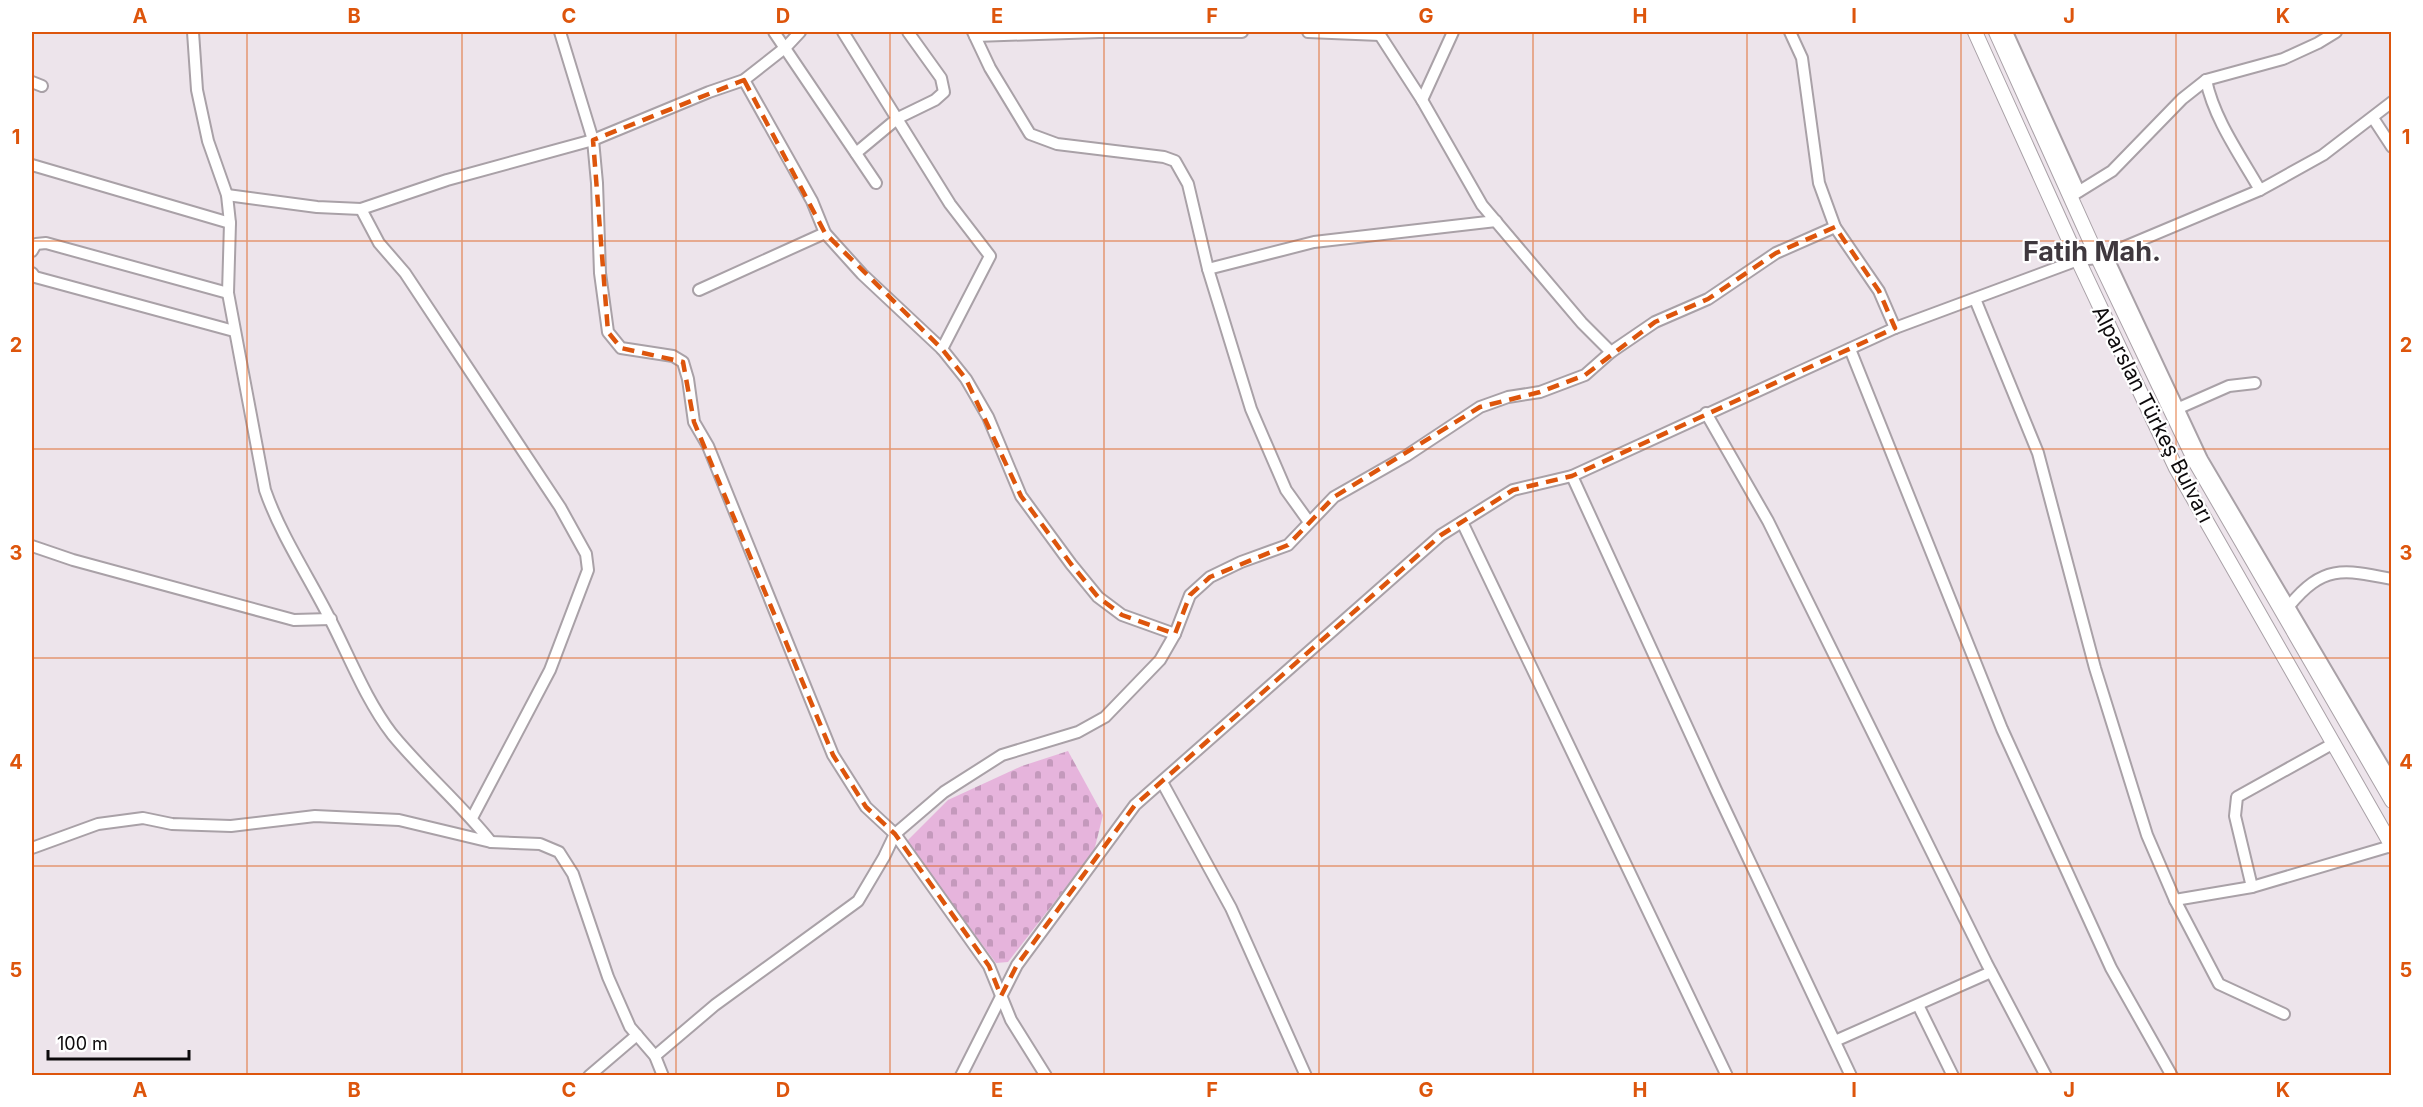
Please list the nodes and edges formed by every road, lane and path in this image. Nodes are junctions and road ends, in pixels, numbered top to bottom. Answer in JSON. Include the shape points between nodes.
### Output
{"nodes":[{"id":1,"x":193,"y":32,"type":"edge"},
{"id":2,"x":560,"y":32,"type":"edge"},
{"id":3,"x":774,"y":32,"type":"edge"},
{"id":4,"x":800,"y":32,"type":"edge"},
{"id":5,"x":843,"y":32,"type":"edge"},
{"id":6,"x":908,"y":32,"type":"edge"},
{"id":7,"x":1052,"y":32,"type":"edge"},
{"id":8,"x":1099,"y":32,"type":"edge"},
{"id":9,"x":1242,"y":32,"type":"edge"},
{"id":10,"x":1308,"y":32,"type":"edge"},
{"id":11,"x":1453,"y":32,"type":"edge"},
{"id":12,"x":1790,"y":32,"type":"edge"},
{"id":13,"x":1975,"y":32,"type":"edge"},
{"id":14,"x":1996,"y":32,"type":"edge"},
{"id":15,"x":2007,"y":32,"type":"edge"},
{"id":16,"x":2336,"y":32,"type":"edge"},
{"id":17,"x":1379,"y":33,"type":"edge"},
{"id":18,"x":974,"y":34,"type":"edge"},
{"id":19,"x":786,"y":47,"type":"junction"},
{"id":20,"x":744,"y":80,"type":"junction"},
{"id":21,"x":2206,"y":80,"type":"junction"},
{"id":22,"x":1422,"y":100,"type":"junction"},
{"id":23,"x":2391,"y":102,"type":"edge"},
{"id":24,"x":898,"y":118,"type":"junction"},
{"id":25,"x":2373,"y":118,"type":"junction"},
{"id":26,"x":593,"y":140,"type":"junction"},
{"id":27,"x":2391,"y":147,"type":"edge"},
{"id":28,"x":856,"y":153,"type":"junction"},
{"id":29,"x":32,"y":165,"type":"edge"},
{"id":30,"x":876,"y":183,"type":"dead end"},
{"id":31,"x":2260,"y":190,"type":"junction"},
{"id":32,"x":2075,"y":194,"type":"junction"},
{"id":33,"x":227,"y":195,"type":"junction"},
{"id":34,"x":361,"y":209,"type":"junction"},
{"id":35,"x":1496,"y":221,"type":"junction"},
{"id":36,"x":230,"y":223,"type":"junction"},
{"id":37,"x":1835,"y":227,"type":"junction"},
{"id":38,"x":825,"y":233,"type":"junction"},
{"id":39,"x":32,"y":250,"type":"edge"},
{"id":40,"x":2102,"y":256,"type":"junction"},
{"id":41,"x":2078,"y":260,"type":"junction"},
{"id":42,"x":1208,"y":269,"type":"junction"},
{"id":43,"x":32,"y":273,"type":"edge"},
{"id":44,"x":699,"y":290,"type":"dead end"},
{"id":45,"x":228,"y":293,"type":"junction"},
{"id":46,"x":1975,"y":299,"type":"junction"},
{"id":47,"x":1894,"y":328,"type":"junction"},
{"id":48,"x":234,"y":331,"type":"junction"},
{"id":49,"x":942,"y":349,"type":"junction"},
{"id":50,"x":1850,"y":349,"type":"junction"},
{"id":51,"x":1611,"y":352,"type":"junction"},
{"id":52,"x":2255,"y":383,"type":"dead end"},
{"id":53,"x":2179,"y":408,"type":"junction"},
{"id":54,"x":1706,"y":413,"type":"junction"},
{"id":55,"x":1572,"y":476,"type":"junction"},
{"id":56,"x":1310,"y":522,"type":"junction"},
{"id":57,"x":1462,"y":522,"type":"junction"},
{"id":58,"x":32,"y":546,"type":"edge"},
{"id":59,"x":2391,"y":579,"type":"edge"},
{"id":60,"x":2287,"y":612,"type":"junction"},
{"id":61,"x":331,"y":619,"type":"junction"},
{"id":62,"x":1175,"y":634,"type":"junction"},
{"id":63,"x":2334,"y":743,"type":"junction"},
{"id":64,"x":2391,"y":781,"type":"edge"},
{"id":65,"x":1162,"y":782,"type":"junction"},
{"id":66,"x":2391,"y":801,"type":"edge"},
{"id":67,"x":472,"y":818,"type":"junction"},
{"id":68,"x":895,"y":834,"type":"junction"},
{"id":69,"x":490,"y":842,"type":"junction"},
{"id":70,"x":2391,"y":846,"type":"edge"},
{"id":71,"x":32,"y":848,"type":"edge"},
{"id":72,"x":2252,"y":887,"type":"junction"},
{"id":73,"x":2175,"y":900,"type":"junction"},
{"id":74,"x":1991,"y":972,"type":"junction"},
{"id":75,"x":1001,"y":996,"type":"junction"},
{"id":76,"x":1918,"y":1005,"type":"junction"},
{"id":77,"x":2284,"y":1014,"type":"dead end"},
{"id":78,"x":637,"y":1035,"type":"junction"},
{"id":79,"x":1835,"y":1041,"type":"junction"},
{"id":80,"x":655,"y":1056,"type":"junction"},
{"id":81,"x":590,"y":1076,"type":"edge"},
{"id":82,"x":663,"y":1076,"type":"edge"},
{"id":83,"x":962,"y":1076,"type":"edge"},
{"id":84,"x":1046,"y":1076,"type":"edge"},
{"id":85,"x":1306,"y":1076,"type":"edge"},
{"id":86,"x":1727,"y":1076,"type":"edge"},
{"id":87,"x":1851,"y":1076,"type":"edge"},
{"id":88,"x":1953,"y":1076,"type":"edge"},
{"id":89,"x":2046,"y":1076,"type":"edge"},
{"id":90,"x":2172,"y":1076,"type":"edge"}],
"edges":[{"from":1,"to":33,"type":"street","via":[[196,90]]},
{"from":2,"to":26,"type":"street"},
{"from":3,"to":19,"type":"street"},
{"from":4,"to":19,"type":"street"},
{"from":5,"to":24,"type":"street"},
{"from":6,"to":24,"type":"street","via":[[941,78],[944,92]]},
{"from":7,"to":8,"type":"street"},
{"from":7,"to":18,"type":"street"},
{"from":8,"to":9,"type":"street"},
{"from":10,"to":17,"type":"street"},
{"from":11,"to":22,"type":"street"},
{"from":12,"to":37,"type":"street","via":[[1802,58],[1819,183]]},
{"from":13,"to":41,"type":"main road","name":"Alparslan Türkeş Bulvarı"},
{"from":14,"to":32,"type":"main road","name":"Alparslan Türkeş Bulvarı"},
{"from":15,"to":32,"type":"street"},
{"from":16,"to":21,"type":"street","via":[[2283,59]]},
{"from":17,"to":22,"type":"street"},
{"from":18,"to":42,"type":"street","via":[[1030,134],[1057,144],[1174,160],[1188,184]]},
{"from":19,"to":20,"type":"street"},
{"from":19,"to":28,"type":"street"},
{"from":20,"to":26,"type":"street"},
{"from":20,"to":38,"type":"street","via":[[812,201]]},
{"from":21,"to":31,"type":"street","via":[[2225,128]]},
{"from":21,"to":32,"type":"street","via":[[2182,99],[2112,171]]},
{"from":22,"to":35,"type":"street","via":[[1482,205]]},
{"from":23,"to":25,"type":"street"},
{"from":24,"to":28,"type":"street"},
{"from":24,"to":49,"type":"street","via":[[950,204],[990,256]]},
{"from":25,"to":27,"type":"street"},
{"from":25,"to":31,"type":"street","via":[[2323,155]]},
{"from":26,"to":34,"type":"street","via":[[447,180]]},
{"from":26,"to":68,"type":"street","via":[[600,273],[608,332],[621,348],[673,356],[683,362],[694,422],[708,446],[833,755],[866,807]]},
{"from":28,"to":30,"type":"street"},
{"from":29,"to":36,"type":"street"},
{"from":31,"to":40,"type":"street"},
{"from":32,"to":40,"type":"main road","name":"Alparslan Türkeş Bulvarı"},
{"from":33,"to":34,"type":"street"},
{"from":33,"to":36,"type":"street"},
{"from":34,"to":67,"type":"street","via":[[379,243],[405,273],[560,507],[586,554],[588,570],[550,670]]},
{"from":35,"to":42,"type":"street","via":[[1314,242]]},
{"from":35,"to":51,"type":"street"},
{"from":36,"to":45,"type":"street"},
{"from":37,"to":47,"type":"street","via":[[1880,291]]},
{"from":37,"to":51,"type":"street","via":[[1776,253],[1708,299],[1655,322]]},
{"from":38,"to":44,"type":"street"},
{"from":38,"to":49,"type":"street","via":[[862,274]]},
{"from":39,"to":45,"type":"street","via":[[36,244],[45,243]]},
{"from":40,"to":41,"type":"street"},
{"from":40,"to":53,"type":"street"},
{"from":40,"to":60,"type":"main road","name":"Alparslan Türkeş Bulvarı","via":[[2196,463]]},
{"from":41,"to":46,"type":"street"},
{"from":41,"to":63,"type":"main road","name":"Alparslan Türkeş Bulvarı","via":[[2176,468]]},
{"from":42,"to":56,"type":"street","via":[[1251,409],[1286,489]]},
{"from":43,"to":48,"type":"street","via":[[35,277]]},
{"from":45,"to":48,"type":"street"},
{"from":46,"to":47,"type":"street"},
{"from":46,"to":73,"type":"street","via":[[2038,453],[2095,668],[2147,835]]},
{"from":47,"to":50,"type":"street"},
{"from":48,"to":61,"type":"street","via":[[265,490],[273,513]]},
{"from":49,"to":62,"type":"street","via":[[966,379],[988,417],[1021,496],[1098,597],[1122,615]]},
{"from":50,"to":54,"type":"street"},
{"from":50,"to":90,"type":"street","via":[[2002,729],[2111,968]]},
{"from":51,"to":56,"type":"street","via":[[1585,375],[1540,392],[1480,407],[1334,497]]},
{"from":52,"to":53,"type":"street","via":[[2229,386]]},
{"from":53,"to":60,"type":"street","via":[[2202,459]]},
{"from":54,"to":55,"type":"street"},
{"from":54,"to":74,"type":"street","via":[[1768,521]]},
{"from":55,"to":57,"type":"street","via":[[1513,490]]},
{"from":55,"to":79,"type":"street"},
{"from":56,"to":62,"type":"street","via":[[1288,545],[1210,577],[1190,595]]},
{"from":57,"to":65,"type":"street","via":[[1389,580]]},
{"from":57,"to":86,"type":"street"},
{"from":58,"to":61,"type":"street","via":[[73,561],[294,620]]},
{"from":59,"to":60,"type":"street","via":[[2332,572],[2303,588]]},
{"from":60,"to":64,"type":"street"},
{"from":60,"to":66,"type":"main road","name":"Alparslan Türkeş Bulvarı"},
{"from":61,"to":67,"type":"street","via":[[369,697],[392,733]]},
{"from":62,"to":68,"type":"street","via":[[1160,660],[1105,717],[1078,732],[1002,755],[944,792]]},
{"from":63,"to":70,"type":"main road","name":"Alparslan Türkeş Bulvarı"},
{"from":63,"to":72,"type":"street","via":[[2237,797],[2235,816]]},
{"from":65,"to":75,"type":"street","via":[[1135,805],[1017,965]]},
{"from":65,"to":85,"type":"street","via":[[1231,908]]},
{"from":67,"to":69,"type":"street"},
{"from":68,"to":75,"type":"street","via":[[989,966]]},
{"from":68,"to":80,"type":"street","via":[[858,901],[715,1005]]},
{"from":69,"to":71,"type":"street","via":[[399,820],[315,816],[203,826],[143,818],[98,824]]},
{"from":69,"to":78,"type":"street","via":[[540,844],[559,852],[573,874],[608,977]]},
{"from":70,"to":72,"type":"street"},
{"from":72,"to":73,"type":"street"},
{"from":73,"to":77,"type":"street","via":[[2218,984]]},
{"from":74,"to":76,"type":"street"},
{"from":74,"to":89,"type":"street"},
{"from":75,"to":83,"type":"street"},
{"from":75,"to":84,"type":"street","via":[[1011,1020]]},
{"from":76,"to":79,"type":"street"},
{"from":76,"to":88,"type":"street"},
{"from":78,"to":80,"type":"street"},
{"from":78,"to":81,"type":"street"},
{"from":79,"to":87,"type":"street"},
{"from":80,"to":82,"type":"street"}]}
